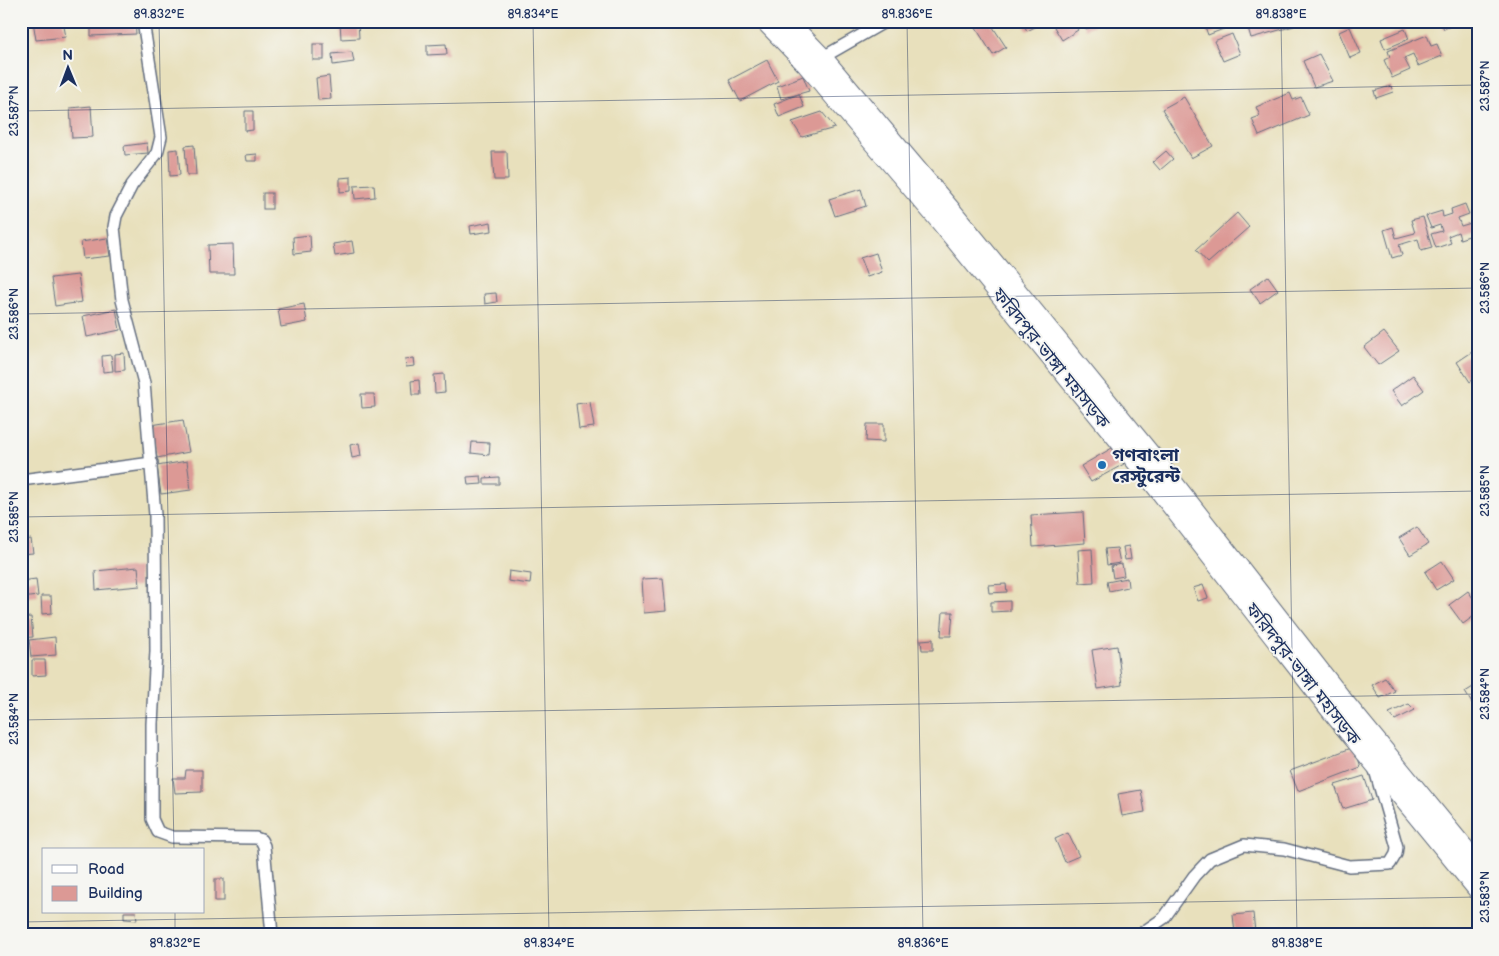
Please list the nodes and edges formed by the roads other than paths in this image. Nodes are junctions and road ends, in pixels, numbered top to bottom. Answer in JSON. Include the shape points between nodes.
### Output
{"nodes":[{"id":1,"x":143,"y":21,"type":"edge"},
{"id":2,"x":765,"y":21,"type":"edge"},
{"id":3,"x":787,"y":21,"type":"edge"},
{"id":4,"x":886,"y":21,"type":"edge"},
{"id":5,"x":815,"y":61,"type":"junction"},
{"id":6,"x":152,"y":463,"type":"junction"},
{"id":7,"x":21,"y":480,"type":"edge"},
{"id":8,"x":1379,"y":757,"type":"junction"},
{"id":9,"x":1478,"y":866,"type":"edge"},
{"id":10,"x":1478,"y":890,"type":"edge"},
{"id":11,"x":272,"y":935,"type":"edge"},
{"id":12,"x":1139,"y":935,"type":"edge"}],
"edges":[{"from":1,"to":6,"type":"street","via":[[161,138],[157,153],[132,185],[114,227],[122,300],[144,383]]},
{"from":2,"to":5,"type":"highway","name":"ফরিদপুর-ভাঙ্গা মহাসড়ক"},
{"from":3,"to":5,"type":"highway","name":"ফরিদপুর-ভাঙ্গা মহাসড়ক"},
{"from":4,"to":5,"type":"street"},
{"from":5,"to":8,"type":"highway","name":"ফরিদপুর-ভাঙ্গা মহাসড়ক","via":[[951,210],[1164,471]]},
{"from":6,"to":7,"type":"street"},
{"from":6,"to":11,"type":"street","via":[[156,515],[152,819],[158,832],[172,837],[261,840]]},
{"from":8,"to":9,"type":"highway","name":"ফরিদপুর-ভাঙ্গা মহাসড়ক"},
{"from":8,"to":10,"type":"highway","name":"ফরিদপুর-ভাঙ্গা মহাসড়ক"},
{"from":8,"to":12,"type":"street","via":[[1397,847],[1390,864],[1349,866],[1284,849],[1244,845],[1210,859],[1164,918]]}]}
